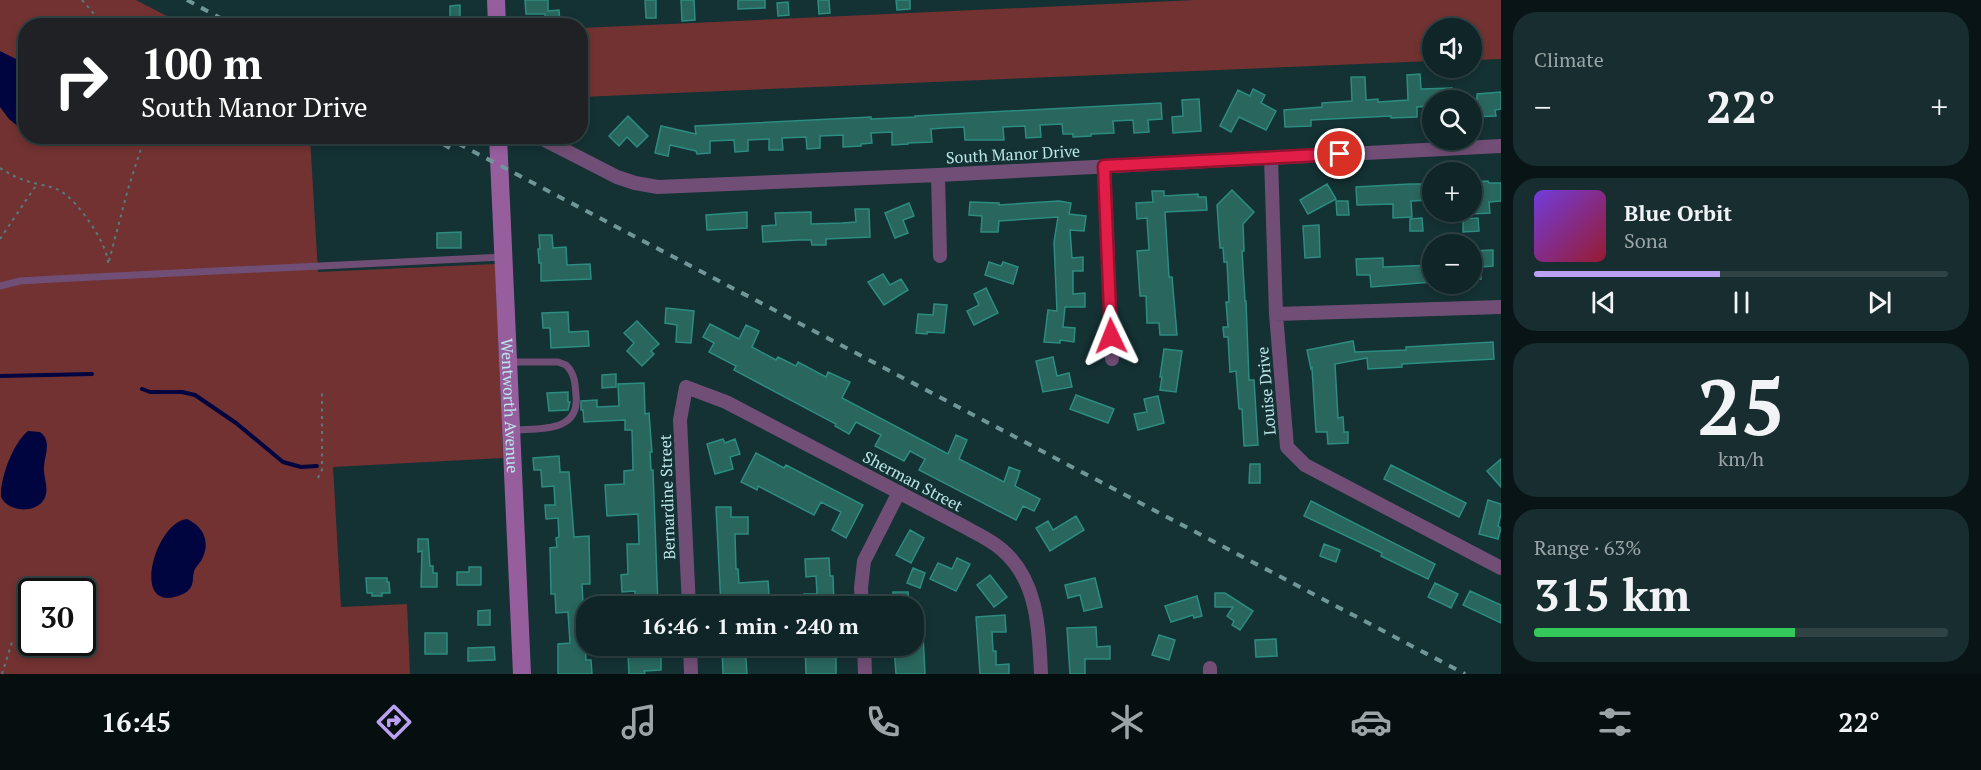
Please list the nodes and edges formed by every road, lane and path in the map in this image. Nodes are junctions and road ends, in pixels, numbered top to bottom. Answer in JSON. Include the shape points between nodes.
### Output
{"nodes":[{"id":1,"x":82,"y":0,"type":"edge"},
{"id":2,"x":496,"y":0,"type":"edge"},
{"id":3,"x":98,"y":18,"type":"edge"},
{"id":4,"x":497,"y":18,"type":"edge"},
{"id":5,"x":143,"y":144,"type":"edge"},
{"id":6,"x":498,"y":144,"type":"edge"},
{"id":7,"x":552,"y":144,"type":"edge"},
{"id":8,"x":1501,"y":146,"type":"edge"},
{"id":9,"x":1271,"y":158,"type":"junction"},
{"id":10,"x":1104,"y":166,"type":"junction"},
{"id":11,"x":0,"y":168,"type":"edge"},
{"id":12,"x":938,"y":175,"type":"junction"},
{"id":13,"x":37,"y":184,"type":"junction"},
{"id":14,"x":0,"y":239,"type":"edge"},
{"id":15,"x":503,"y":256,"type":"junction"},
{"id":16,"x":940,"y":256,"type":"dead end"},
{"id":17,"x":109,"y":261,"type":"junction"},
{"id":18,"x":107,"y":277,"type":"junction"},
{"id":19,"x":0,"y":286,"type":"edge"},
{"id":20,"x":1501,"y":307,"type":"edge"},
{"id":21,"x":1276,"y":314,"type":"junction"},
{"id":22,"x":1112,"y":358,"type":"dead end"},
{"id":23,"x":508,"y":362,"type":"junction"},
{"id":24,"x":686,"y":387,"type":"joint"},
{"id":25,"x":322,"y":392,"type":"dead end"},
{"id":26,"x":511,"y":430,"type":"junction"},
{"id":27,"x":318,"y":478,"type":"dead end"},
{"id":28,"x":899,"y":492,"type":"junction"},
{"id":29,"x":1501,"y":568,"type":"edge"},
{"id":30,"x":688,"y":596,"type":"edge"},
{"id":31,"x":861,"y":596,"type":"edge"},
{"id":32,"x":12,"y":642,"type":"dead end"},
{"id":33,"x":691,"y":656,"type":"edge"},
{"id":34,"x":864,"y":656,"type":"edge"},
{"id":35,"x":2,"y":674,"type":"edge"},
{"id":36,"x":522,"y":674,"type":"edge"},
{"id":37,"x":692,"y":674,"type":"edge"},
{"id":38,"x":865,"y":674,"type":"edge"},
{"id":39,"x":1041,"y":674,"type":"edge"}],
"edges":[{"from":1,"to":3,"type":"path"},
{"from":2,"to":4,"type":"street"},
{"from":5,"to":17,"type":"path"},
{"from":6,"to":15,"type":"street","name":"Wentworth Avenue"},
{"from":7,"to":12,"type":"street","name":"South Manor Drive","via":[[616,177],[658,187]]},
{"from":8,"to":9,"type":"street","name":"South Manor Drive"},
{"from":9,"to":10,"type":"street","name":"South Manor Drive"},
{"from":9,"to":21,"type":"street","name":"Louise Drive"},
{"from":10,"to":12,"type":"street","name":"South Manor Drive"},
{"from":10,"to":22,"type":"street"},
{"from":11,"to":13,"type":"path","via":[[20,180]]},
{"from":12,"to":16,"type":"street"},
{"from":13,"to":14,"type":"path"},
{"from":13,"to":17,"type":"path","via":[[72,199],[93,228]]},
{"from":15,"to":18,"type":"lane"},
{"from":15,"to":23,"type":"street","name":"Wentworth Avenue"},
{"from":17,"to":18,"type":"path"},
{"from":18,"to":19,"type":"lane","via":[[20,281]]},
{"from":20,"to":21,"type":"street"},
{"from":21,"to":29,"type":"street","name":"Louise Drive","via":[[1287,447],[1305,465]]},
{"from":23,"to":26,"type":"street","name":"Wentworth Avenue"},
{"from":23,"to":26,"type":"lane","via":[[566,365],[574,377],[577,402],[568,422]]},
{"from":24,"to":28,"type":"street","name":"Sherman Street","via":[[726,402]]},
{"from":24,"to":30,"type":"street","name":"Bernardine Street","via":[[680,420]]},
{"from":25,"to":27,"type":"path","via":[[322,470]]},
{"from":26,"to":36,"type":"street","name":"Wentworth Avenue"},
{"from":28,"to":31,"type":"street","via":[[864,561]]},
{"from":28,"to":39,"type":"street","name":"Sherman Street","via":[[1000,548],[1020,568],[1038,623]]},
{"from":32,"to":35,"type":"path"},
{"from":33,"to":37,"type":"street"},
{"from":34,"to":38,"type":"street"}]}
